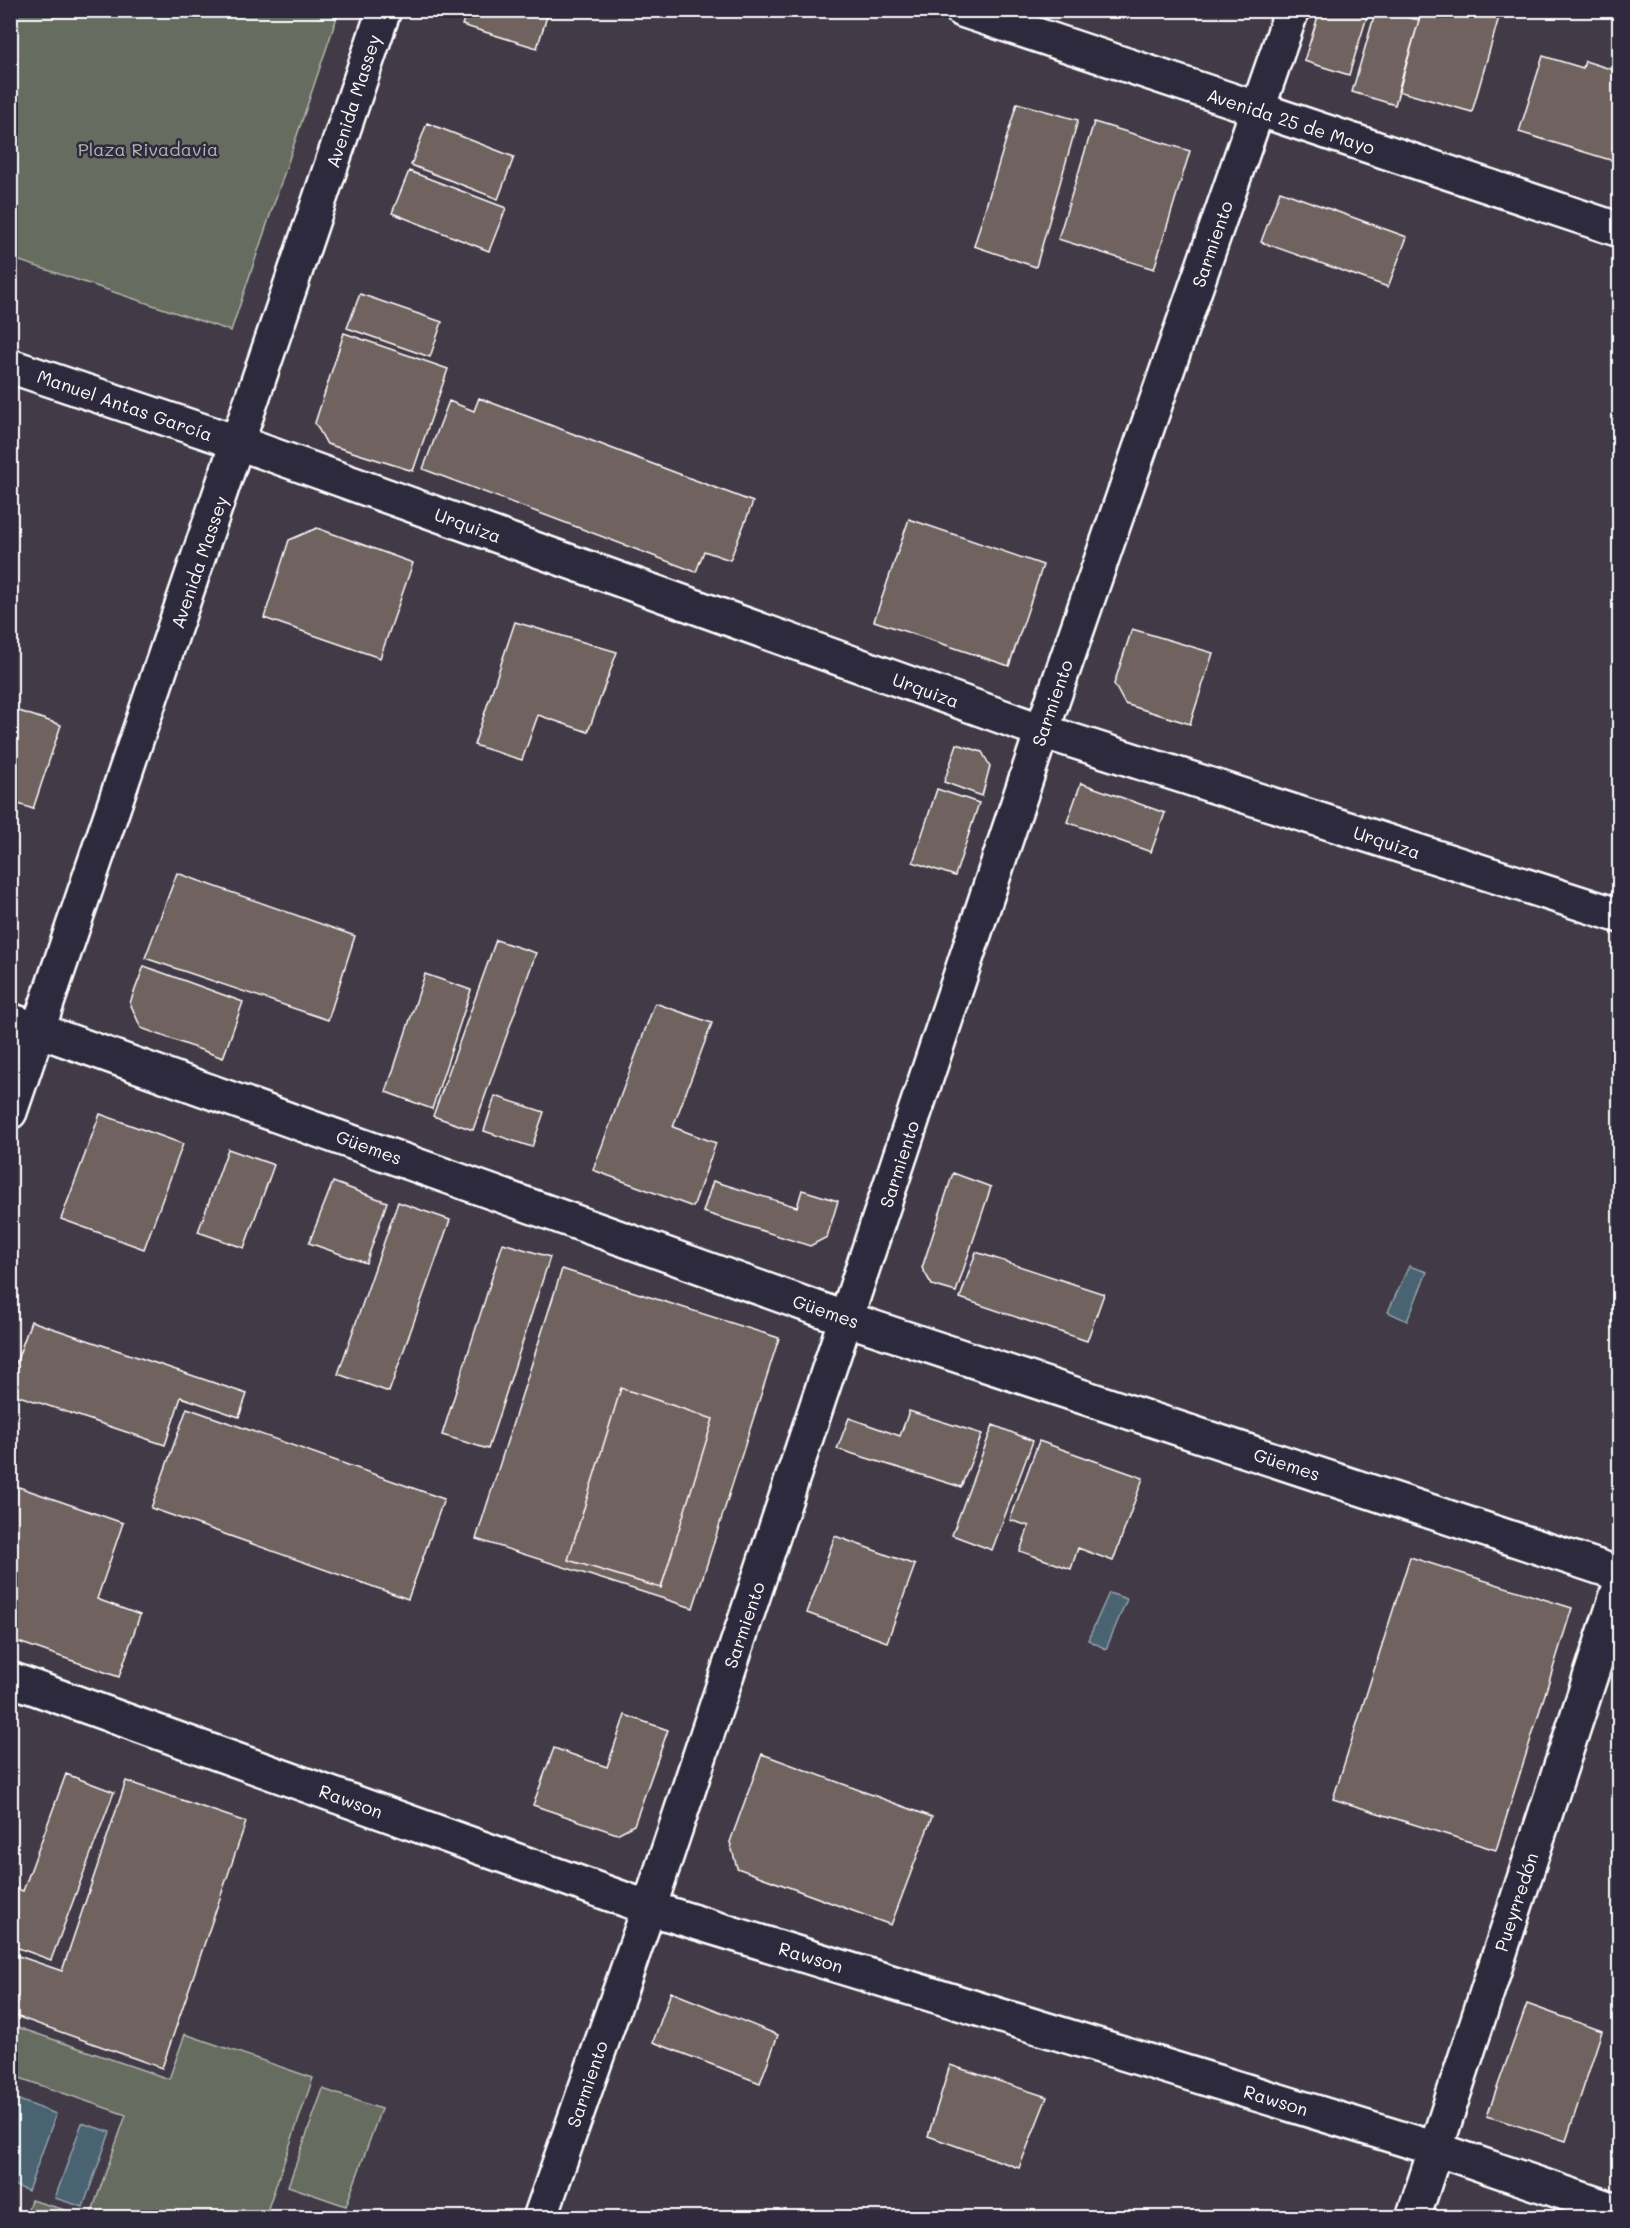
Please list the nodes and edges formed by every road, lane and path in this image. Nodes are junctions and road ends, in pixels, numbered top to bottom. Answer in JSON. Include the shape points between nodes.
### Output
{"nodes":[{"id":1,"x":384,"y":10,"type":"edge"},
{"id":2,"x":962,"y":10,"type":"edge"},
{"id":3,"x":1292,"y":10,"type":"edge"},
{"id":4,"x":1259,"y":110,"type":"junction"},
{"id":5,"x":1620,"y":230,"type":"edge"},
{"id":6,"x":10,"y":366,"type":"edge"},
{"id":7,"x":239,"y":443,"type":"junction"},
{"id":8,"x":1042,"y":731,"type":"junction"},
{"id":9,"x":1620,"y":916,"type":"edge"},
{"id":10,"x":25,"y":1025,"type":"edge"},
{"id":11,"x":10,"y":1112,"type":"edge"},
{"id":12,"x":847,"y":1319,"type":"junction"},
{"id":13,"x":1620,"y":1574,"type":"edge"},
{"id":14,"x":1620,"y":1587,"type":"edge"},
{"id":15,"x":10,"y":1679,"type":"edge"},
{"id":16,"x":649,"y":1908,"type":"junction"},
{"id":17,"x":1436,"y":2149,"type":"junction"},
{"id":18,"x":1620,"y":2212,"type":"edge"},
{"id":19,"x":540,"y":2217,"type":"edge"},
{"id":20,"x":1413,"y":2217,"type":"edge"}],
"edges":[{"from":1,"to":7,"type":"street","name":"Avenida Massey"},
{"from":2,"to":4,"type":"street","name":"Avenida 25 de Mayo"},
{"from":3,"to":4,"type":"street","name":"Sarmiento"},
{"from":4,"to":5,"type":"street","name":"Avenida 25 de Mayo"},
{"from":4,"to":8,"type":"street","name":"Sarmiento"},
{"from":6,"to":7,"type":"street","name":"Manuel Antas García"},
{"from":7,"to":8,"type":"street","name":"Urquiza"},
{"from":7,"to":10,"type":"street","name":"Avenida Massey"},
{"from":8,"to":9,"type":"street","name":"Urquiza"},
{"from":8,"to":12,"type":"street","name":"Sarmiento"},
{"from":10,"to":11,"type":"street","name":"Avenida Massey"},
{"from":10,"to":12,"type":"street","name":"Güemes"},
{"from":12,"to":13,"type":"street","name":"Güemes"},
{"from":12,"to":16,"type":"street","name":"Sarmiento"},
{"from":14,"to":17,"type":"street","name":"Pueyrredón"},
{"from":15,"to":16,"type":"street","name":"Rawson"},
{"from":16,"to":17,"type":"street","name":"Rawson"},
{"from":16,"to":19,"type":"street","name":"Sarmiento"},
{"from":17,"to":18,"type":"street","name":"Rawson"},
{"from":17,"to":20,"type":"street","name":"Pueyrredón"}]}
